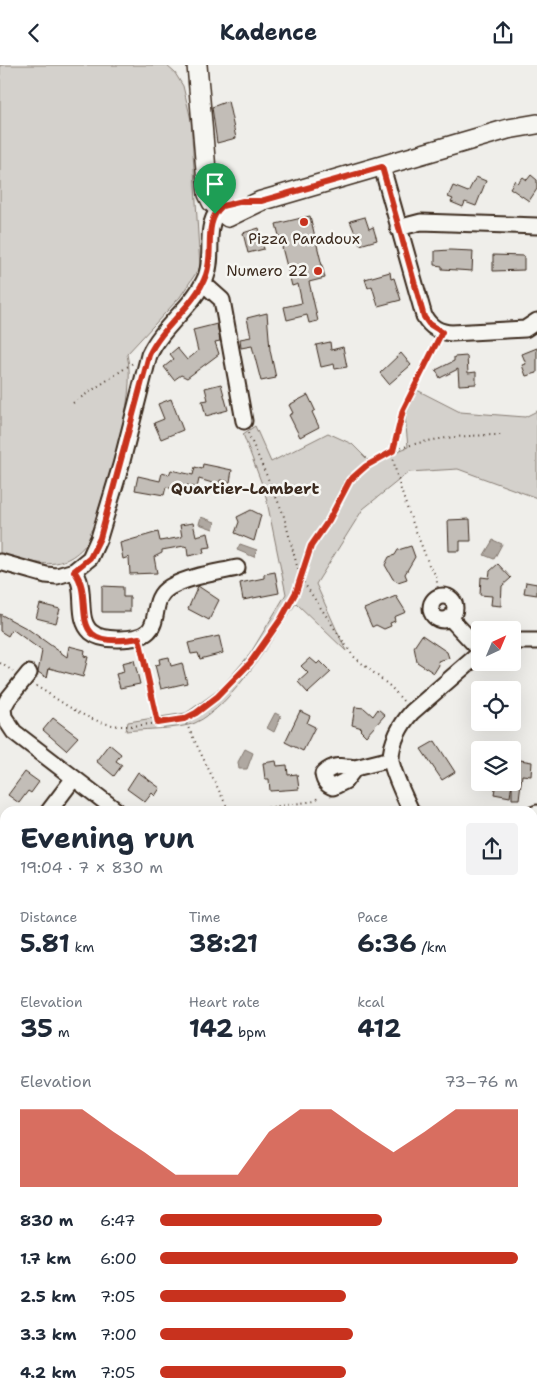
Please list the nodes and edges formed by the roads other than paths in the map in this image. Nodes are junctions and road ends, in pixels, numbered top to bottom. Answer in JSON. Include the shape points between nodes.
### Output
{"nodes":[{"id":1,"x":197,"y":65,"type":"edge"},
{"id":2,"x":537,"y":124,"type":"edge"},
{"id":3,"x":382,"y":167,"type":"junction"},
{"id":4,"x":223,"y":213,"type":"junction"},
{"id":5,"x":537,"y":226,"type":"edge"},
{"id":6,"x":398,"y":227,"type":"junction"},
{"id":7,"x":207,"y":286,"type":"junction"},
{"id":8,"x":537,"y":321,"type":"edge"},
{"id":9,"x":244,"y":421,"type":"road end"},
{"id":10,"x":0,"y":562,"type":"edge"},
{"id":11,"x":237,"y":569,"type":"dead end"},
{"id":12,"x":74,"y":571,"type":"junction"},
{"id":13,"x":439,"y":597,"type":"road end"},
{"id":14,"x":471,"y":641,"type":"edge"},
{"id":15,"x":521,"y":641,"type":"edge"},
{"id":16,"x":537,"y":641,"type":"edge"},
{"id":17,"x":471,"y":659,"type":"edge"},
{"id":18,"x":27,"y":676,"type":"road end"},
{"id":19,"x":391,"y":759,"type":"junction"},
{"id":20,"x":355,"y":768,"type":"dead end"},
{"id":21,"x":74,"y":778,"type":"junction"},
{"id":22,"x":53,"y":806,"type":"edge"},
{"id":23,"x":110,"y":806,"type":"edge"},
{"id":24,"x":408,"y":806,"type":"edge"}],
"edges":[{"from":1,"to":4,"type":"main road","via":[[208,194]]},
{"from":2,"to":3,"type":"main road","via":[[508,129]]},
{"from":3,"to":4,"type":"main road","via":[[261,201],[227,204]]},
{"from":3,"to":6,"type":"street"},
{"from":4,"to":7,"type":"street","via":[[210,228]]},
{"from":5,"to":6,"type":"street","via":[[420,223]]},
{"from":6,"to":8,"type":"street","via":[[424,317],[429,324],[442,332],[525,329]]},
{"from":7,"to":9,"type":"street","via":[[222,300]]},
{"from":7,"to":12,"type":"street","via":[[203,300],[181,313],[164,330],[149,355],[100,538],[90,558]]},
{"from":10,"to":12,"type":"street","via":[[46,575],[57,576]]},
{"from":11,"to":12,"type":"street","via":[[170,587],[162,593],[150,631],[139,638],[107,639],[92,633],[85,625],[79,577]]},
{"from":13,"to":14,"type":"street","via":[[452,600],[455,606],[450,618]]},
{"from":15,"to":16,"type":"street"},
{"from":17,"to":19,"type":"street","via":[[402,723]]},
{"from":18,"to":21,"type":"street","via":[[3,708],[7,726]]},
{"from":19,"to":20,"type":"street"},
{"from":19,"to":24,"type":"street"},
{"from":21,"to":22,"type":"street"},
{"from":21,"to":23,"type":"street"}]}
